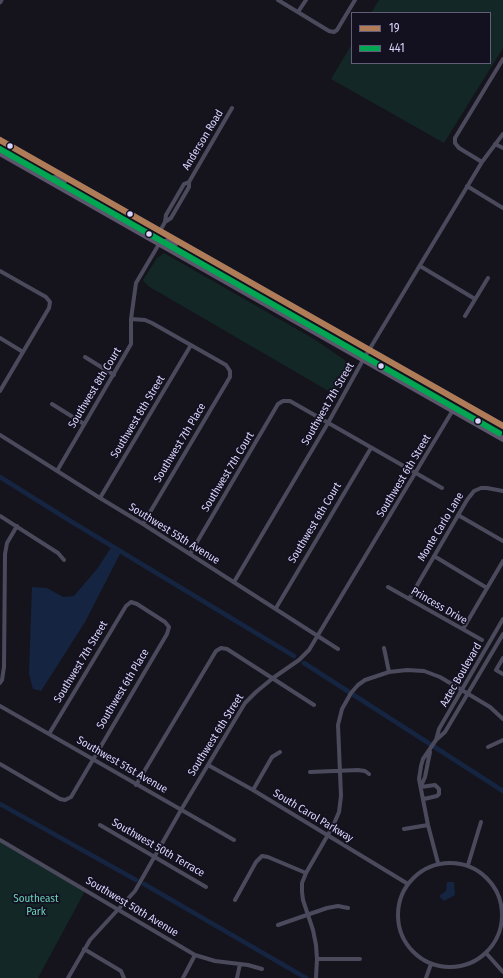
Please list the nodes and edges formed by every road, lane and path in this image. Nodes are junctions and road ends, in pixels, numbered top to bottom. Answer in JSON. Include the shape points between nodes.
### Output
{"nodes":[{"id":1,"x":278,"y":0,"type":"edge"},
{"id":2,"x":306,"y":0,"type":"edge"},
{"id":3,"x":355,"y":0,"type":"edge"},
{"id":4,"x":298,"y":12,"type":"junction"},
{"id":5,"x":503,"y":59,"type":"edge"},
{"id":6,"x":232,"y":108,"type":"dead end"},
{"id":7,"x":503,"y":134,"type":"edge"},
{"id":8,"x":0,"y":140,"type":"edge"},
{"id":9,"x":495,"y":144,"type":"junction"},
{"id":10,"x":503,"y":148,"type":"edge"},
{"id":11,"x":0,"y":153,"type":"edge"},
{"id":12,"x":482,"y":162,"type":"junction"},
{"id":13,"x":46,"y":179,"type":"junction"},
{"id":14,"x":78,"y":184,"type":"junction"},
{"id":15,"x":468,"y":186,"type":"junction"},
{"id":16,"x":503,"y":208,"type":"edge"},
{"id":17,"x":160,"y":231,"type":"junction"},
{"id":18,"x":142,"y":234,"type":"junction"},
{"id":19,"x":159,"y":244,"type":"junction"},
{"id":20,"x":183,"y":244,"type":"junction"},
{"id":21,"x":420,"y":266,"type":"junction"},
{"id":22,"x":0,"y":271,"type":"edge"},
{"id":23,"x":488,"y":278,"type":"dead end"},
{"id":24,"x":475,"y":299,"type":"junction"},
{"id":25,"x":465,"y":316,"type":"dead end"},
{"id":26,"x":131,"y":319,"type":"junction"},
{"id":27,"x":0,"y":338,"type":"edge"},
{"id":28,"x":191,"y":345,"type":"junction"},
{"id":29,"x":369,"y":350,"type":"junction"},
{"id":30,"x":23,"y":352,"type":"junction"},
{"id":31,"x":85,"y":357,"type":"dead end"},
{"id":32,"x":363,"y":360,"type":"junction"},
{"id":33,"x":114,"y":375,"type":"junction"},
{"id":34,"x":0,"y":391,"type":"edge"},
{"id":35,"x":52,"y":404,"type":"dead end"},
{"id":36,"x":453,"y":410,"type":"junction"},
{"id":37,"x":474,"y":410,"type":"junction"},
{"id":38,"x":328,"y":423,"type":"junction"},
{"id":39,"x":84,"y":424,"type":"junction"},
{"id":40,"x":503,"y":426,"type":"edge"},
{"id":41,"x":0,"y":435,"type":"edge"},
{"id":42,"x":503,"y":439,"type":"edge"},
{"id":43,"x":371,"y":448,"type":"junction"},
{"id":44,"x":57,"y":471,"type":"junction"},
{"id":45,"x":416,"y":473,"type":"junction"},
{"id":46,"x":442,"y":488,"type":"dead end"},
{"id":47,"x":503,"y":492,"type":"edge"},
{"id":48,"x":100,"y":498,"type":"junction"},
{"id":49,"x":458,"y":515,"type":"junction"},
{"id":50,"x":0,"y":516,"type":"edge"},
{"id":51,"x":143,"y":524,"type":"junction"},
{"id":52,"x":17,"y":526,"type":"junction"},
{"id":53,"x":503,"y":541,"type":"edge"},
{"id":54,"x":190,"y":554,"type":"junction"},
{"id":55,"x":434,"y":556,"type":"junction"},
{"id":56,"x":64,"y":560,"type":"dead end"},
{"id":57,"x":503,"y":561,"type":"edge"},
{"id":58,"x":234,"y":582,"type":"junction"},
{"id":59,"x":388,"y":587,"type":"dead end"},
{"id":60,"x":487,"y":588,"type":"junction"},
{"id":61,"x":409,"y":599,"type":"junction"},
{"id":62,"x":131,"y":602,"type":"joint"},
{"id":63,"x":276,"y":608,"type":"junction"},
{"id":64,"x":503,"y":619,"type":"edge"},
{"id":65,"x":463,"y":629,"type":"junction"},
{"id":66,"x":503,"y":634,"type":"edge"},
{"id":67,"x":319,"y":636,"type":"junction"},
{"id":68,"x":482,"y":640,"type":"dead end"},
{"id":69,"x":384,"y":648,"type":"dead end"},
{"id":70,"x":338,"y":649,"type":"dead end"},
{"id":71,"x":503,"y":658,"type":"edge"},
{"id":72,"x":479,"y":660,"type":"junction"},
{"id":73,"x":486,"y":663,"type":"junction"},
{"id":74,"x":389,"y":672,"type":"junction"},
{"id":75,"x":503,"y":674,"type":"edge"},
{"id":76,"x":272,"y":678,"type":"junction"},
{"id":77,"x":0,"y":683,"type":"edge"},
{"id":78,"x":462,"y":690,"type":"junction"},
{"id":79,"x":468,"y":694,"type":"junction"},
{"id":80,"x":314,"y":705,"type":"dead end"},
{"id":81,"x":0,"y":706,"type":"edge"},
{"id":82,"x":503,"y":720,"type":"edge"},
{"id":83,"x":49,"y":734,"type":"junction"},
{"id":84,"x":436,"y":740,"type":"junction"},
{"id":85,"x":503,"y":740,"type":"edge"},
{"id":86,"x":488,"y":747,"type":"dead end"},
{"id":87,"x":280,"y":752,"type":"dead end"},
{"id":88,"x":92,"y":760,"type":"junction"},
{"id":89,"x":0,"y":764,"type":"edge"},
{"id":90,"x":208,"y":765,"type":"junction"},
{"id":91,"x":340,"y":771,"type":"junction"},
{"id":92,"x":310,"y":772,"type":"dead end"},
{"id":93,"x":369,"y":774,"type":"dead end"},
{"id":94,"x":136,"y":785,"type":"junction"},
{"id":95,"x":421,"y":787,"type":"junction"},
{"id":96,"x":252,"y":790,"type":"junction"},
{"id":97,"x":424,"y":799,"type":"junction"},
{"id":98,"x":181,"y":810,"type":"junction"},
{"id":99,"x":481,"y":822,"type":"dead end"},
{"id":100,"x":428,"y":824,"type":"junction"},
{"id":101,"x":100,"y":825,"type":"dead end"},
{"id":102,"x":404,"y":829,"type":"dead end"},
{"id":103,"x":327,"y":836,"type":"junction"},
{"id":104,"x":0,"y":840,"type":"edge"},
{"id":105,"x":234,"y":840,"type":"dead end"},
{"id":106,"x":154,"y":857,"type":"junction"},
{"id":107,"x":438,"y":864,"type":"junction"},
{"id":108,"x":468,"y":865,"type":"junction"},
{"id":109,"x":306,"y":873,"type":"junction"},
{"id":110,"x":408,"y":884,"type":"junction"},
{"id":111,"x":206,"y":887,"type":"dead end"},
{"id":112,"x":235,"y":900,"type":"dead end"},
{"id":113,"x":502,"y":900,"type":"edge"},
{"id":114,"x":348,"y":908,"type":"dead end"},
{"id":115,"x":119,"y":909,"type":"junction"},
{"id":116,"x":308,"y":915,"type":"junction"},
{"id":117,"x":278,"y":925,"type":"dead end"},
{"id":118,"x":84,"y":949,"type":"junction"},
{"id":119,"x":486,"y":953,"type":"junction"},
{"id":120,"x":195,"y":955,"type":"junction"},
{"id":121,"x":317,"y":959,"type":"junction"},
{"id":122,"x":360,"y":959,"type":"dead end"},
{"id":123,"x":240,"y":964,"type":"junction"},
{"id":124,"x":431,"y":964,"type":"junction"},
{"id":125,"x":262,"y":969,"type":"dead end"},
{"id":126,"x":503,"y":972,"type":"edge"},
{"id":127,"x":124,"y":976,"type":"edge"},
{"id":128,"x":68,"y":978,"type":"edge"},
{"id":129,"x":183,"y":978,"type":"edge"},
{"id":130,"x":237,"y":978,"type":"edge"},
{"id":131,"x":316,"y":978,"type":"edge"},
{"id":132,"x":426,"y":978,"type":"edge"}],
"edges":[{"from":1,"to":4,"type":"street"},
{"from":2,"to":4,"type":"street"},
{"from":3,"to":4,"type":"street","via":[[334,32]]},
{"from":5,"to":12,"type":"street","via":[[455,138],[459,148]]},
{"from":6,"to":17,"type":"street","name":"Anderson Road","via":[[171,218]]},
{"from":7,"to":9,"type":"street","name":"Southwest 7th Street"},
{"from":8,"to":14,"type":"main road"},
{"from":9,"to":10,"type":"street"},
{"from":9,"to":12,"type":"street","name":"Southwest 7th Street"},
{"from":11,"to":13,"type":"main road"},
{"from":12,"to":15,"type":"street","name":"Southwest 7th Street"},
{"from":13,"to":14,"type":"main road","via":[[58,178]]},
{"from":13,"to":18,"type":"main road"},
{"from":14,"to":17,"type":"main road"},
{"from":15,"to":16,"type":"street"},
{"from":15,"to":21,"type":"street","name":"Southwest 7th Street"},
{"from":17,"to":18,"type":"main road"},
{"from":17,"to":20,"type":"main road"},
{"from":18,"to":19,"type":"main road"},
{"from":19,"to":20,"type":"main road","via":[[168,241]]},
{"from":19,"to":26,"type":"street","name":"Southwest 8th Court","via":[[136,283]]},
{"from":19,"to":32,"type":"main road"},
{"from":20,"to":29,"type":"main road"},
{"from":21,"to":24,"type":"street"},
{"from":21,"to":29,"type":"street","name":"Southwest 7th Street"},
{"from":22,"to":30,"type":"street","via":[[46,297],[50,302],[50,308]]},
{"from":23,"to":24,"type":"street"},
{"from":24,"to":25,"type":"street"},
{"from":26,"to":28,"type":"street","via":[[145,320]]},
{"from":26,"to":33,"type":"street","name":"Southwest 8th Court","via":[[131,344]]},
{"from":27,"to":30,"type":"street"},
{"from":28,"to":48,"type":"street","name":"Southwest 8th Street"},
{"from":28,"to":51,"type":"street","name":"Southwest 7th Place","via":[[226,365],[230,377]]},
{"from":29,"to":32,"type":"street","name":"Southwest 7th Street"},
{"from":29,"to":37,"type":"main road"},
{"from":30,"to":34,"type":"street"},
{"from":31,"to":33,"type":"street"},
{"from":32,"to":36,"type":"main road"},
{"from":32,"to":38,"type":"street","name":"Southwest 7th Street"},
{"from":33,"to":39,"type":"street","name":"Southwest 8th Court"},
{"from":35,"to":39,"type":"street"},
{"from":36,"to":37,"type":"main road"},
{"from":36,"to":42,"type":"main road"},
{"from":36,"to":45,"type":"street","name":"Southwest 6th Street"},
{"from":37,"to":40,"type":"main road"},
{"from":38,"to":43,"type":"street"},
{"from":38,"to":54,"type":"street","name":"Southwest 7th Court","via":[[290,401],[278,404]]},
{"from":38,"to":58,"type":"street","name":"Southwest 7th Street"},
{"from":39,"to":44,"type":"street","name":"Southwest 8th Court"},
{"from":41,"to":44,"type":"street","name":"Southwest 55th Avenue"},
{"from":43,"to":45,"type":"street"},
{"from":43,"to":63,"type":"street","name":"Southwest 6th Court"},
{"from":44,"to":48,"type":"street","name":"Southwest 55th Avenue"},
{"from":45,"to":46,"type":"street"},
{"from":45,"to":67,"type":"street","name":"Southwest 6th Street"},
{"from":47,"to":49,"type":"street","name":"Monte Carlo Lane","via":[[487,488],[474,491]]},
{"from":48,"to":51,"type":"street","name":"Southwest 55th Avenue"},
{"from":49,"to":53,"type":"street"},
{"from":49,"to":55,"type":"street","name":"Monte Carlo Lane"},
{"from":50,"to":52,"type":"street"},
{"from":51,"to":54,"type":"street","name":"Southwest 55th Avenue"},
{"from":52,"to":56,"type":"street","via":[[58,553]]},
{"from":52,"to":77,"type":"street","via":[[7,543],[5,554],[4,667]]},
{"from":54,"to":58,"type":"street","name":"Southwest 55th Avenue"},
{"from":55,"to":60,"type":"street"},
{"from":55,"to":61,"type":"street","name":"Monte Carlo Lane"},
{"from":57,"to":60,"type":"street"},
{"from":58,"to":63,"type":"street","name":"Southwest 55th Avenue"},
{"from":59,"to":61,"type":"street","name":"Princess Drive"},
{"from":60,"to":65,"type":"street"},
{"from":61,"to":65,"type":"street","name":"Princess Drive"},
{"from":62,"to":83,"type":"street","name":"Southwest 7th Street","via":[[126,606]]},
{"from":62,"to":88,"type":"street","name":"Southwest 6th Place","via":[[169,627]]},
{"from":63,"to":67,"type":"street","name":"Southwest 55th Avenue"},
{"from":64,"to":72,"type":"street","name":"Aztec Boulevard"},
{"from":65,"to":68,"type":"street","name":"Princess Drive"},
{"from":66,"to":73,"type":"street","name":"Aztec Boulevard"},
{"from":67,"to":70,"type":"street","name":"Southwest 55th Avenue"},
{"from":67,"to":76,"type":"street","name":"Southwest 6th Street","via":[[299,660]]},
{"from":69,"to":74,"type":"street"},
{"from":71,"to":75,"type":"street","via":[[496,670]]},
{"from":72,"to":73,"type":"street"},
{"from":72,"to":78,"type":"street","name":"Aztec Boulevard"},
{"from":73,"to":79,"type":"street","name":"Aztec Boulevard"},
{"from":74,"to":78,"type":"street","via":[[415,669],[424,671]]},
{"from":74,"to":91,"type":"street","via":[[369,679],[356,688],[342,709],[338,725]]},
{"from":76,"to":80,"type":"street"},
{"from":76,"to":90,"type":"street","name":"Southwest 6th Street","via":[[245,703]]},
{"from":76,"to":94,"type":"street","via":[[227,649],[221,648],[216,651]]},
{"from":78,"to":79,"type":"street"},
{"from":78,"to":84,"type":"street","name":"Aztec Boulevard","via":[[439,729]]},
{"from":79,"to":82,"type":"street","via":[[490,707]]},
{"from":79,"to":84,"type":"street","name":"Aztec Boulevard","via":[[445,732]]},
{"from":81,"to":83,"type":"street","name":"Southwest 51st Avenue"},
{"from":83,"to":88,"type":"street","name":"Southwest 51st Avenue"},
{"from":84,"to":95,"type":"street","name":"Aztec Boulevard","via":[[421,766]]},
{"from":85,"to":86,"type":"street"},
{"from":87,"to":96,"type":"street","via":[[272,757]]},
{"from":88,"to":89,"type":"street","name":"Southwest 6th Place","via":[[70,797],[65,800]]},
{"from":88,"to":94,"type":"street","name":"Southwest 51st Avenue"},
{"from":90,"to":96,"type":"street","name":"South Carol Parkway"},
{"from":90,"to":98,"type":"street","name":"Southwest 6th Street"},
{"from":91,"to":92,"type":"street"},
{"from":91,"to":93,"type":"street","via":[[358,770]]},
{"from":91,"to":103,"type":"street","via":[[340,805],[336,820]]},
{"from":94,"to":98,"type":"street","name":"Southwest 51st Avenue"},
{"from":95,"to":97,"type":"street","name":"Aztec Boulevard"},
{"from":95,"to":97,"type":"street","via":[[435,786],[439,789],[439,794]]},
{"from":96,"to":103,"type":"street","name":"South Carol Parkway"},
{"from":97,"to":100,"type":"street","name":"Aztec Boulevard"},
{"from":98,"to":105,"type":"street","name":"Southwest 51st Avenue"},
{"from":98,"to":106,"type":"street","name":"Southwest 6th Street"},
{"from":99,"to":108,"type":"street"},
{"from":100,"to":102,"type":"street"},
{"from":100,"to":107,"type":"street","name":"Aztec Boulevard"},
{"from":101,"to":106,"type":"street","name":"Southwest 50th Terrace"},
{"from":103,"to":109,"type":"street"},
{"from":103,"to":110,"type":"street","name":"South Carol Parkway"},
{"from":104,"to":115,"type":"street","name":"Southwest 50th Avenue"},
{"from":106,"to":111,"type":"street","name":"Southwest 50th Terrace"},
{"from":106,"to":115,"type":"street","name":"Southwest 6th Street","via":[[135,891]]},
{"from":107,"to":108,"type":"street","via":[[453,862]]},
{"from":107,"to":110,"type":"street","via":[[421,871]]},
{"from":108,"to":113,"type":"street","via":[[491,881]]},
{"from":109,"to":112,"type":"street","via":[[262,856]]},
{"from":109,"to":116,"type":"street","via":[[302,892]]},
{"from":110,"to":124,"type":"street","via":[[398,906],[400,930],[417,956]]},
{"from":113,"to":119,"type":"street","via":[[501,928],[495,942]]},
{"from":114,"to":116,"type":"street","via":[[338,906]]},
{"from":115,"to":118,"type":"street","name":"Southwest 6th Street"},
{"from":115,"to":120,"type":"street","name":"Southwest 50th Avenue"},
{"from":116,"to":117,"type":"street"},
{"from":116,"to":121,"type":"street","via":[[315,937]]},
{"from":118,"to":127,"type":"street","via":[[121,971]]},
{"from":118,"to":128,"type":"street","name":"Southwest 6th Street"},
{"from":119,"to":124,"type":"street","via":[[460,966],[445,967]]},
{"from":119,"to":126,"type":"street"},
{"from":120,"to":123,"type":"street","name":"Southwest 50th Avenue"},
{"from":120,"to":129,"type":"street"},
{"from":121,"to":122,"type":"street"},
{"from":121,"to":131,"type":"street"},
{"from":123,"to":125,"type":"street","name":"Southwest 50th Avenue"},
{"from":123,"to":130,"type":"street"},
{"from":124,"to":132,"type":"street"}]}
